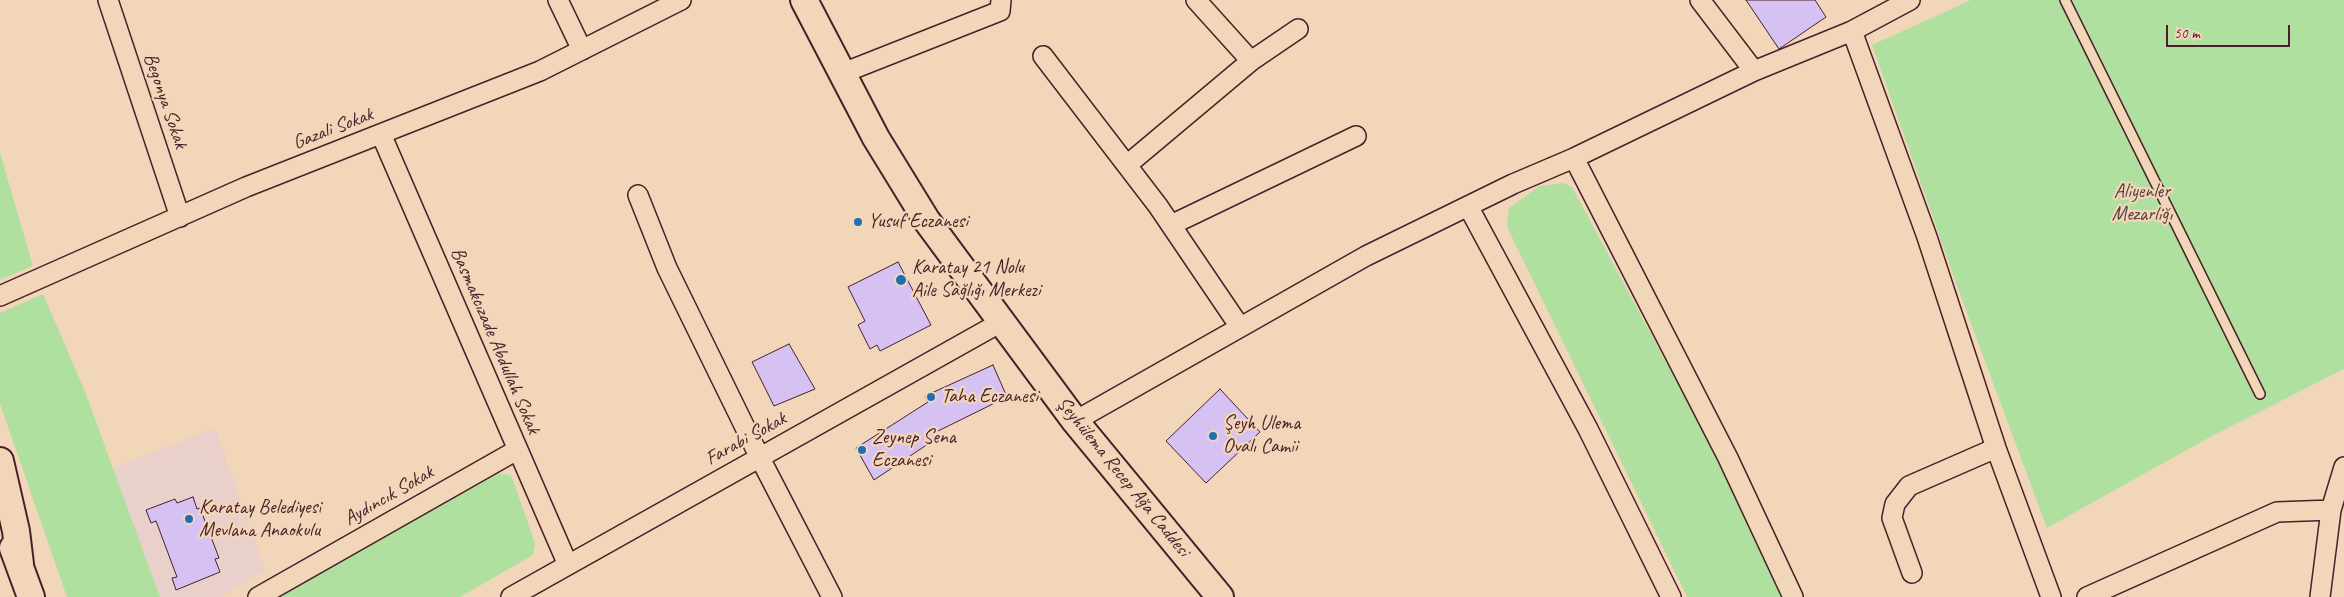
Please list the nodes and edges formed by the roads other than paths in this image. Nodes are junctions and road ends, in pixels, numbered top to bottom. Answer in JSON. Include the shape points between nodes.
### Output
{"nodes":[{"id":1,"x":108,"y":0,"type":"edge"},
{"id":2,"x":558,"y":0,"type":"edge"},
{"id":3,"x":681,"y":0,"type":"edge"},
{"id":4,"x":804,"y":0,"type":"edge"},
{"id":5,"x":1001,"y":0,"type":"edge"},
{"id":6,"x":1196,"y":0,"type":"edge"},
{"id":7,"x":1700,"y":0,"type":"edge"},
{"id":8,"x":1910,"y":0,"type":"edge"},
{"id":9,"x":2065,"y":0,"type":"edge"},
{"id":10,"x":1298,"y":29,"type":"dead end"},
{"id":11,"x":1852,"y":30,"type":"junction"},
{"id":12,"x":582,"y":50,"type":"junction"},
{"id":13,"x":1044,"y":56,"type":"dead end"},
{"id":14,"x":1251,"y":61,"type":"junction"},
{"id":15,"x":1754,"y":71,"type":"junction"},
{"id":16,"x":843,"y":73,"type":"junction"},
{"id":17,"x":381,"y":134,"type":"junction"},
{"id":18,"x":1356,"y":136,"type":"dead end"},
{"id":19,"x":1574,"y":158,"type":"junction"},
{"id":20,"x":1126,"y":164,"type":"junction"},
{"id":21,"x":638,"y":195,"type":"dead end"},
{"id":22,"x":1468,"y":206,"type":"junction"},
{"id":23,"x":180,"y":217,"type":"junction"},
{"id":24,"x":1171,"y":225,"type":"junction"},
{"id":25,"x":0,"y":296,"type":"edge"},
{"id":26,"x":1003,"y":321,"type":"junction"},
{"id":27,"x":1240,"y":328,"type":"junction"},
{"id":28,"x":2260,"y":394,"type":"dead end"},
{"id":29,"x":1075,"y":420,"type":"junction"},
{"id":30,"x":1996,"y":448,"type":"junction"},
{"id":31,"x":517,"y":450,"type":"junction"},
{"id":32,"x":760,"y":458,"type":"junction"},
{"id":33,"x":0,"y":461,"type":"edge"},
{"id":34,"x":2344,"y":467,"type":"edge"},
{"id":35,"x":2331,"y":510,"type":"junction"},
{"id":36,"x":0,"y":517,"type":"edge"},
{"id":37,"x":0,"y":540,"type":"edge"},
{"id":38,"x":20,"y":564,"type":"junction"},
{"id":39,"x":568,"y":565,"type":"junction"},
{"id":40,"x":1912,"y":574,"type":"dead end"},
{"id":41,"x":522,"y":594,"type":"edge"},
{"id":42,"x":31,"y":597,"type":"edge"},
{"id":43,"x":258,"y":597,"type":"edge"},
{"id":44,"x":832,"y":597,"type":"edge"},
{"id":45,"x":1220,"y":597,"type":"edge"},
{"id":46,"x":1670,"y":597,"type":"edge"},
{"id":47,"x":1793,"y":597,"type":"edge"},
{"id":48,"x":2051,"y":597,"type":"edge"},
{"id":49,"x":2087,"y":597,"type":"edge"},
{"id":50,"x":2320,"y":597,"type":"edge"}],
"edges":[{"from":1,"to":23,"type":"street","name":"Begonya Sokak"},
{"from":2,"to":12,"type":"street"},
{"from":3,"to":12,"type":"street","name":"Gazali Sokak"},
{"from":4,"to":16,"type":"street","name":"Şeyhülema Recep Ağa Caddesi"},
{"from":5,"to":16,"type":"street","via":[[1000,11]]},
{"from":6,"to":14,"type":"street"},
{"from":7,"to":15,"type":"street"},
{"from":8,"to":11,"type":"street"},
{"from":9,"to":28,"type":"lane"},
{"from":10,"to":14,"type":"street"},
{"from":11,"to":15,"type":"street"},
{"from":11,"to":30,"type":"street","via":[[1927,238]]},
{"from":12,"to":17,"type":"street","name":"Gazali Sokak","via":[[540,71]]},
{"from":13,"to":20,"type":"street"},
{"from":14,"to":20,"type":"street"},
{"from":15,"to":19,"type":"street"},
{"from":16,"to":26,"type":"street","name":"Şeyhülema Recep Ağa Caddesi","via":[[901,181],[927,221]]},
{"from":17,"to":23,"type":"street","name":"Gazali Sokak","via":[[246,187]]},
{"from":17,"to":31,"type":"street","name":"Basmakcızade Abdullah Sokak"},
{"from":18,"to":24,"type":"street"},
{"from":19,"to":22,"type":"street"},
{"from":19,"to":47,"type":"street","via":[[1728,458]]},
{"from":20,"to":24,"type":"street"},
{"from":21,"to":32,"type":"street","via":[[667,268]]},
{"from":22,"to":27,"type":"street","via":[[1366,256]]},
{"from":22,"to":46,"type":"street","via":[[1588,428]]},
{"from":23,"to":25,"type":"street","name":"Gazali Sokak"},
{"from":24,"to":27,"type":"street"},
{"from":26,"to":29,"type":"street","name":"Şeyhülema Recep Ağa Caddesi"},
{"from":26,"to":32,"type":"street","name":"Farabi Sokak"},
{"from":27,"to":29,"type":"street"},
{"from":29,"to":45,"type":"street","name":"Şeyhülema Recep Ağa Caddesi"},
{"from":30,"to":40,"type":"street","via":[[1909,486],[1895,504],[1892,518]]},
{"from":30,"to":48,"type":"street"},
{"from":31,"to":39,"type":"street","name":"Basmakcızade Abdullah Sokak"},
{"from":31,"to":43,"type":"street","name":"Aydıncık Sokak"},
{"from":32,"to":39,"type":"street","name":"Farabi Sokak"},
{"from":32,"to":44,"type":"street"},
{"from":33,"to":38,"type":"street","via":[[15,523]]},
{"from":34,"to":35,"type":"street"},
{"from":35,"to":49,"type":"street","via":[[2277,512]]},
{"from":35,"to":50,"type":"street"},
{"from":36,"to":38,"type":"street"},
{"from":37,"to":38,"type":"street"},
{"from":38,"to":42,"type":"street"},
{"from":39,"to":41,"type":"street","name":"Farabi Sokak"}]}
